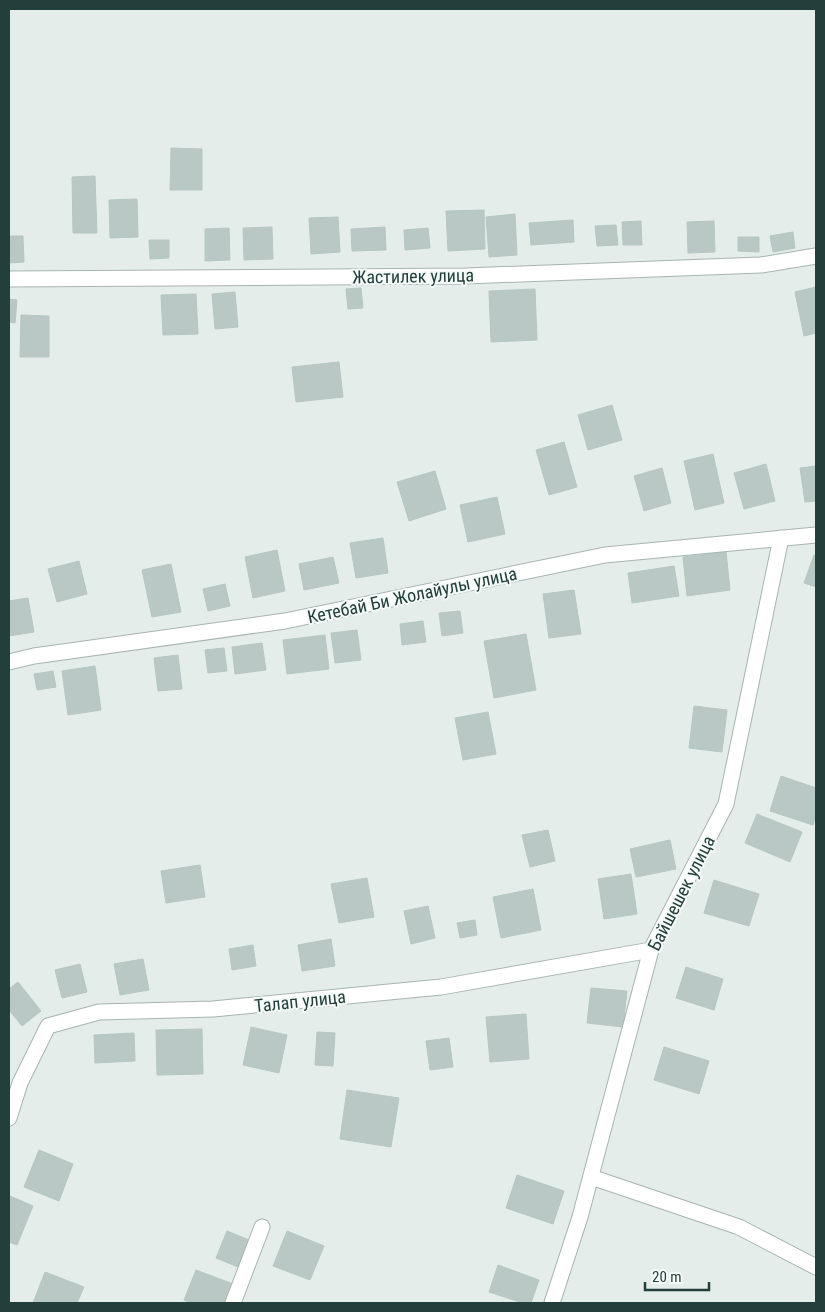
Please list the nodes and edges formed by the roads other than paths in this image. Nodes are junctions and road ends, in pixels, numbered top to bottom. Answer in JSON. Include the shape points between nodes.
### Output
{"nodes":[{"id":1,"x":816,"y":256,"type":"edge"},
{"id":2,"x":9,"y":279,"type":"edge"},
{"id":3,"x":816,"y":535,"type":"edge"},
{"id":4,"x":781,"y":538,"type":"junction"},
{"id":5,"x":9,"y":662,"type":"edge"},
{"id":6,"x":651,"y":950,"type":"junction"},
{"id":7,"x":9,"y":1118,"type":"edge"},
{"id":8,"x":591,"y":1177,"type":"junction"},
{"id":9,"x":262,"y":1228,"type":"dead end"},
{"id":10,"x":816,"y":1267,"type":"edge"},
{"id":11,"x":233,"y":1303,"type":"edge"},
{"id":12,"x":552,"y":1303,"type":"edge"}],
"edges":[{"from":1,"to":2,"type":"street","name":"Жастилек улица","via":[[761,265],[466,276]]},
{"from":3,"to":4,"type":"street","name":"Кетебай Би Жолайулы улица"},
{"from":4,"to":5,"type":"street","name":"Кетебай Би Жолайулы улица","via":[[605,555],[285,621]]},
{"from":4,"to":6,"type":"street","name":"Байшешек улица","via":[[726,804]]},
{"from":6,"to":7,"type":"street","name":"Талап улица","via":[[441,987],[212,1010],[100,1012],[48,1026],[20,1083]]},
{"from":6,"to":8,"type":"street","name":"Байшешек улица"},
{"from":8,"to":10,"type":"street","via":[[739,1227]]},
{"from":8,"to":12,"type":"street","name":"Байшешек улица"},
{"from":9,"to":11,"type":"street"}]}
